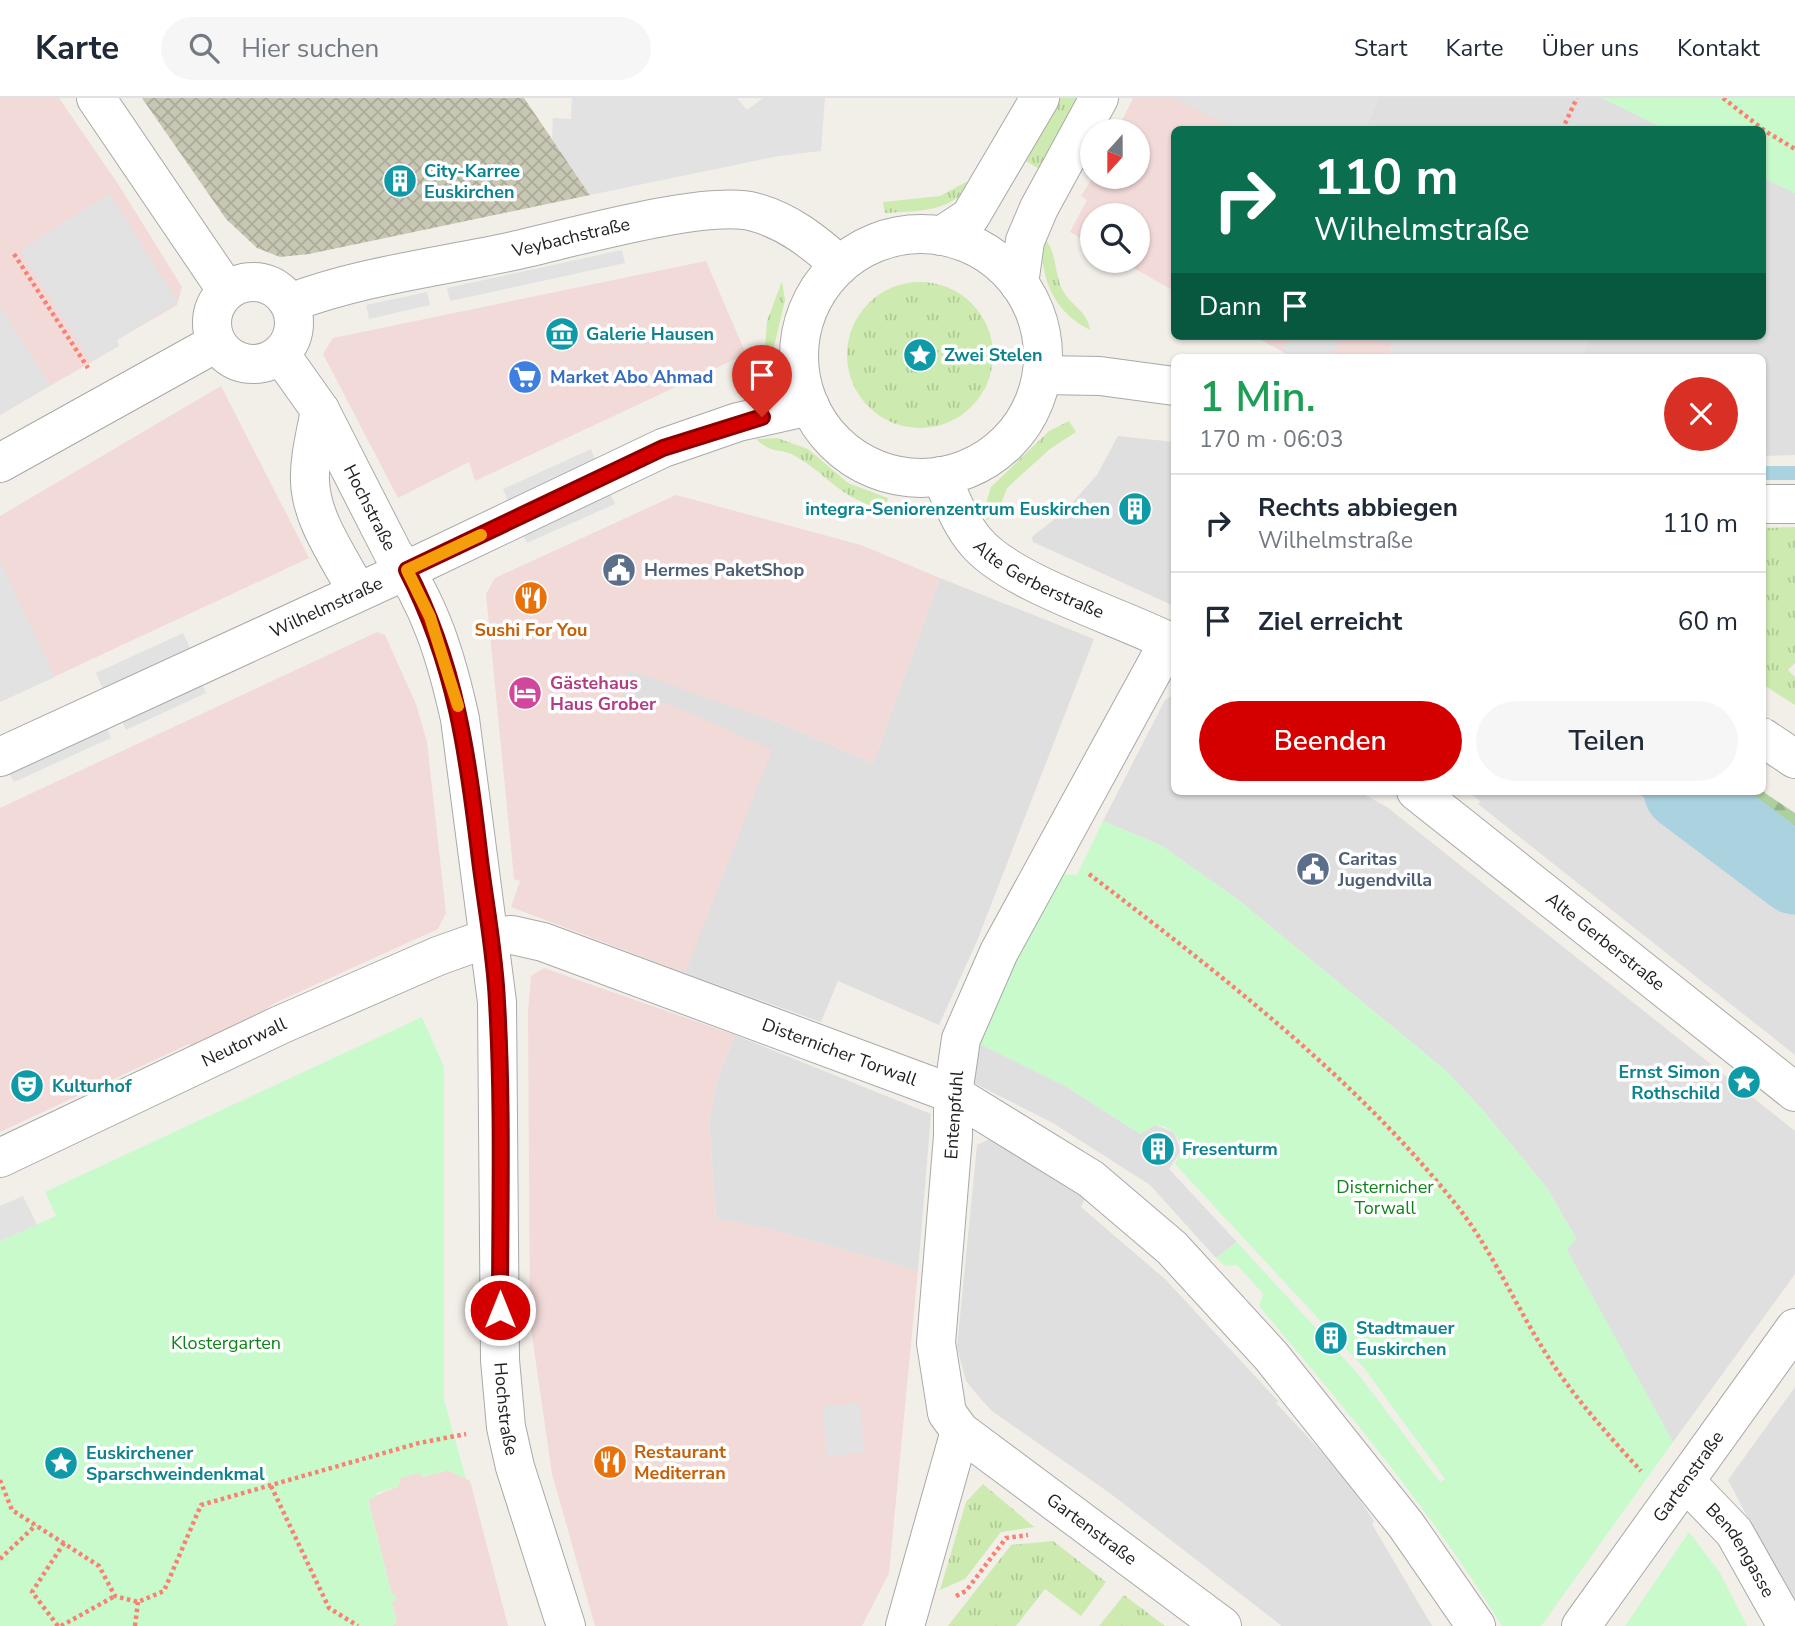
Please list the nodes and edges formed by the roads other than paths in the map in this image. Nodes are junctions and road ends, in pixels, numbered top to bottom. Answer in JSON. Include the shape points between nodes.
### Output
{"nodes":[{"id":1,"x":96,"y":98,"type":"edge"},
{"id":2,"x":1040,"y":98,"type":"edge"},
{"id":3,"x":1099,"y":98,"type":"edge"},
{"id":4,"x":941,"y":236,"type":"junction"},
{"id":5,"x":840,"y":265,"type":"junction"},
{"id":6,"x":1019,"y":284,"type":"junction"},
{"id":7,"x":227,"y":290,"type":"junction"},
{"id":8,"x":290,"y":303,"type":"junction"},
{"id":9,"x":216,"y":343,"type":"junction"},
{"id":10,"x":281,"y":355,"type":"junction"},
{"id":11,"x":1042,"y":374,"type":"junction"},
{"id":12,"x":1171,"y":386,"type":"edge"},
{"id":13,"x":810,"y":406,"type":"junction"},
{"id":14,"x":320,"y":410,"type":"junction"},
{"id":15,"x":0,"y":463,"type":"edge"},
{"id":16,"x":941,"y":476,"type":"junction"},
{"id":17,"x":1766,"y":504,"type":"edge"},
{"id":18,"x":1795,"y":504,"type":"edge"},
{"id":19,"x":407,"y":570,"type":"junction"},
{"id":20,"x":357,"y":592,"type":"junction"},
{"id":21,"x":1171,"y":643,"type":"edge"},
{"id":22,"x":1171,"y":645,"type":"edge"},
{"id":23,"x":1766,"y":740,"type":"edge"},
{"id":24,"x":0,"y":757,"type":"edge"},
{"id":25,"x":1795,"y":759,"type":"edge"},
{"id":26,"x":1421,"y":795,"type":"edge"},
{"id":27,"x":491,"y":937,"type":"junction"},
{"id":28,"x":1795,"y":1092,"type":"edge"},
{"id":29,"x":953,"y":1094,"type":"junction"},
{"id":30,"x":0,"y":1158,"type":"edge"},
{"id":31,"x":1795,"y":1328,"type":"edge"},
{"id":32,"x":960,"y":1431,"type":"junction"},
{"id":33,"x":1686,"y":1482,"type":"junction"},
{"id":34,"x":556,"y":1615,"type":"edge"},
{"id":35,"x":907,"y":1623,"type":"edge"},
{"id":36,"x":1222,"y":1626,"type":"edge"},
{"id":37,"x":1476,"y":1626,"type":"edge"},
{"id":38,"x":1580,"y":1626,"type":"edge"},
{"id":39,"x":1787,"y":1626,"type":"edge"}],
"edges":[{"from":1,"to":7,"type":"street"},
{"from":2,"to":4,"type":"street","via":[[970,217]]},
{"from":3,"to":6,"type":"street","via":[[1039,208],[1025,241]]},
{"from":4,"to":5,"type":"street","via":[[887,239]]},
{"from":4,"to":6,"type":"street","via":[[977,248]]},
{"from":5,"to":8,"type":"street","name":"Veybachstraße","via":[[785,224],[728,209],[350,285]]},
{"from":5,"to":13,"type":"street","via":[[815,295],[801,330],[799,369]]},
{"from":6,"to":11,"type":"street","via":[[1030,300],[1041,337]]},
{"from":7,"to":8,"type":"street","via":[[254,281],[268,284]]},
{"from":7,"to":9,"type":"street","via":[[212,315]]},
{"from":8,"to":10,"type":"street","via":[[294,331]]},
{"from":9,"to":10,"type":"street","via":[[225,355],[246,364],[268,362]]},
{"from":9,"to":15,"type":"street"},
{"from":10,"to":14,"type":"street","name":"Hochstraße"},
{"from":11,"to":12,"type":"street"},
{"from":11,"to":16,"type":"street","via":[[1030,411],[1008,442],[977,464]]},
{"from":13,"to":16,"type":"street","via":[[832,439],[864,463],[901,476]]},
{"from":13,"to":19,"type":"street","name":"Wilhelmstraße","via":[[738,422],[663,448]]},
{"from":14,"to":19,"type":"street","name":"Hochstraße","via":[[393,553]]},
{"from":14,"to":20,"type":"street","via":[[311,494],[315,511]]},
{"from":16,"to":21,"type":"street","name":"Alte Gerberstraße","via":[[964,526],[1000,564]]},
{"from":17,"to":18,"type":"street"},
{"from":19,"to":20,"type":"street","name":"Wilhelmstraße"},
{"from":19,"to":27,"type":"street","name":"Hochstraße","via":[[430,617],[456,697]]},
{"from":20,"to":24,"type":"street","name":"Wilhelmstraße"},
{"from":22,"to":29,"type":"street","name":"Entenpfuhl","via":[[1053,851],[974,1003],[961,1039]]},
{"from":23,"to":25,"type":"street"},
{"from":26,"to":28,"type":"street","name":"Alte Gerberstraße"},
{"from":27,"to":29,"type":"street","name":"Disternicher Torwall","via":[[512,935],[544,942]]},
{"from":27,"to":30,"type":"street","name":"Neutorwall","via":[[280,1025]]},
{"from":27,"to":34,"type":"street","name":"Hochstraße","via":[[497,1002],[500,1360],[506,1427]]},
{"from":29,"to":32,"type":"street","name":"Entenpfuhl","via":[[936,1343],[947,1413]]},
{"from":29,"to":37,"type":"street","name":"Disternicher Torwall","via":[[1091,1179],[1172,1248],[1350,1451]]},
{"from":31,"to":33,"type":"street","name":"Gartenstraße"},
{"from":32,"to":35,"type":"street"},
{"from":32,"to":36,"type":"street","name":"Gartenstraße"},
{"from":33,"to":38,"type":"street","name":"Gartenstraße"},
{"from":33,"to":39,"type":"street","name":"Bendengasse","via":[[1734,1532]]}]}
